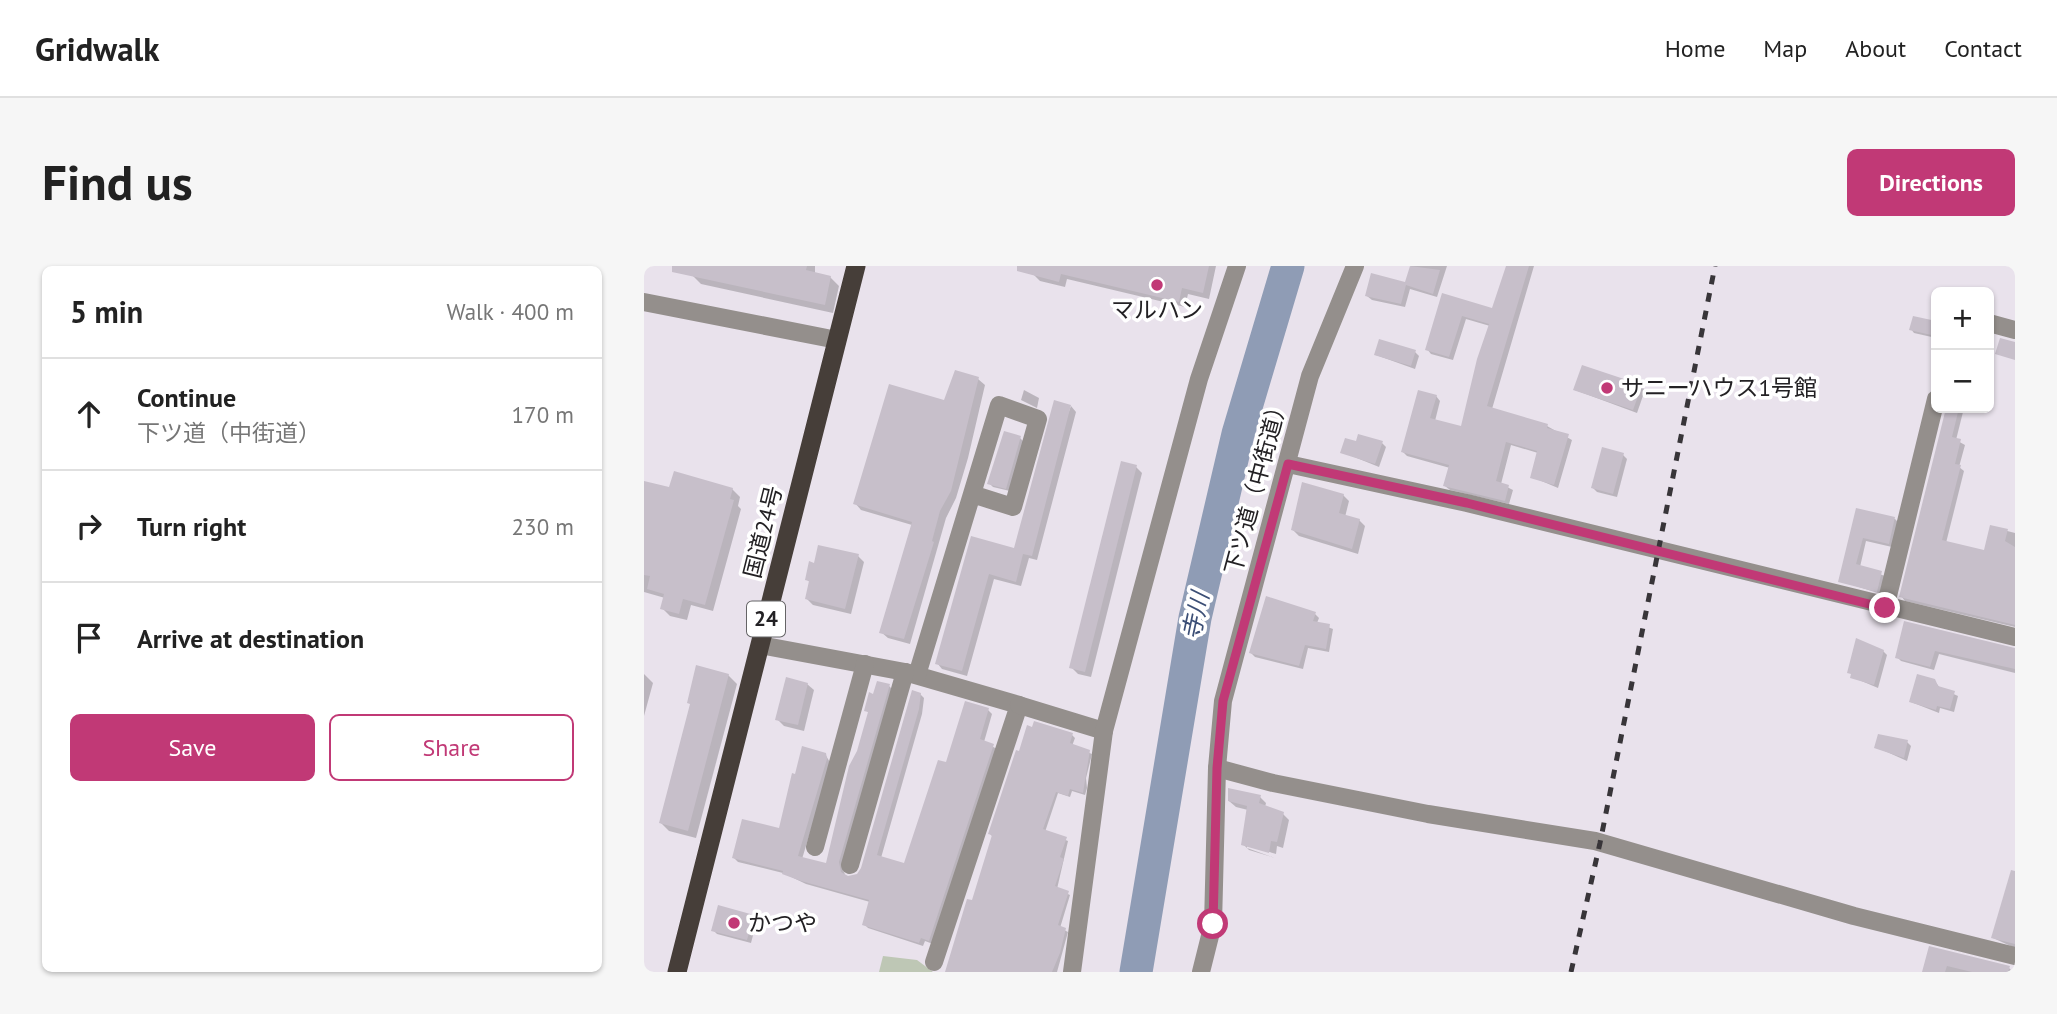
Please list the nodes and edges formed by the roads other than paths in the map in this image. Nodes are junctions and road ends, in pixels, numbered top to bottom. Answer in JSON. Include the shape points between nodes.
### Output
{"nodes":[{"id":1,"x":856,"y":266,"type":"edge"},
{"id":2,"x":1237,"y":266,"type":"edge"},
{"id":3,"x":1355,"y":266,"type":"edge"},
{"id":4,"x":644,"y":302,"type":"edge"},
{"id":5,"x":1994,"y":324,"type":"edge"},
{"id":6,"x":2015,"y":330,"type":"edge"},
{"id":7,"x":837,"y":340,"type":"junction"},
{"id":8,"x":1933,"y":413,"type":"edge"},
{"id":9,"x":1288,"y":464,"type":"junction"},
{"id":10,"x":972,"y":494,"type":"junction"},
{"id":11,"x":1885,"y":608,"type":"junction"},
{"id":12,"x":2015,"y":637,"type":"edge"},
{"id":13,"x":760,"y":645,"type":"junction"},
{"id":14,"x":865,"y":664,"type":"junction"},
{"id":15,"x":911,"y":674,"type":"junction"},
{"id":16,"x":1019,"y":705,"type":"junction"},
{"id":17,"x":1104,"y":732,"type":"junction"},
{"id":18,"x":1217,"y":768,"type":"junction"},
{"id":19,"x":815,"y":847,"type":"dead end"},
{"id":20,"x":850,"y":864,"type":"dead end"},
{"id":21,"x":2015,"y":956,"type":"edge"},
{"id":22,"x":934,"y":962,"type":"dead end"},
{"id":23,"x":677,"y":972,"type":"edge"},
{"id":24,"x":1072,"y":972,"type":"edge"},
{"id":25,"x":1201,"y":972,"type":"edge"}],
"edges":[{"from":1,"to":7,"type":"highway","name":"国道24号","number":"24"},
{"from":2,"to":17,"type":"street","via":[[1199,379]]},
{"from":3,"to":9,"type":"street","name":"下ツ道（中街道）","via":[[1310,376]]},
{"from":4,"to":7,"type":"street"},
{"from":5,"to":6,"type":"street"},
{"from":7,"to":13,"type":"highway","name":"国道24号","number":"24"},
{"from":8,"to":11,"type":"street"},
{"from":9,"to":11,"type":"street"},
{"from":9,"to":18,"type":"street","name":"下ツ道（中街道）","via":[[1223,701]]},
{"from":10,"to":10,"type":"street","via":[[999,405],[1038,419],[1013,507]]},
{"from":10,"to":15,"type":"street"},
{"from":11,"to":12,"type":"street"},
{"from":13,"to":14,"type":"street"},
{"from":13,"to":23,"type":"highway","name":"国道24号","number":"24"},
{"from":14,"to":15,"type":"street"},
{"from":14,"to":19,"type":"street"},
{"from":15,"to":16,"type":"street"},
{"from":15,"to":20,"type":"street"},
{"from":16,"to":17,"type":"street"},
{"from":16,"to":22,"type":"street"},
{"from":17,"to":24,"type":"street"},
{"from":18,"to":21,"type":"street","via":[[1415,811],[1595,841],[1854,916]]},
{"from":18,"to":25,"type":"street","name":"下ツ道（中街道）","via":[[1213,924]]}]}
